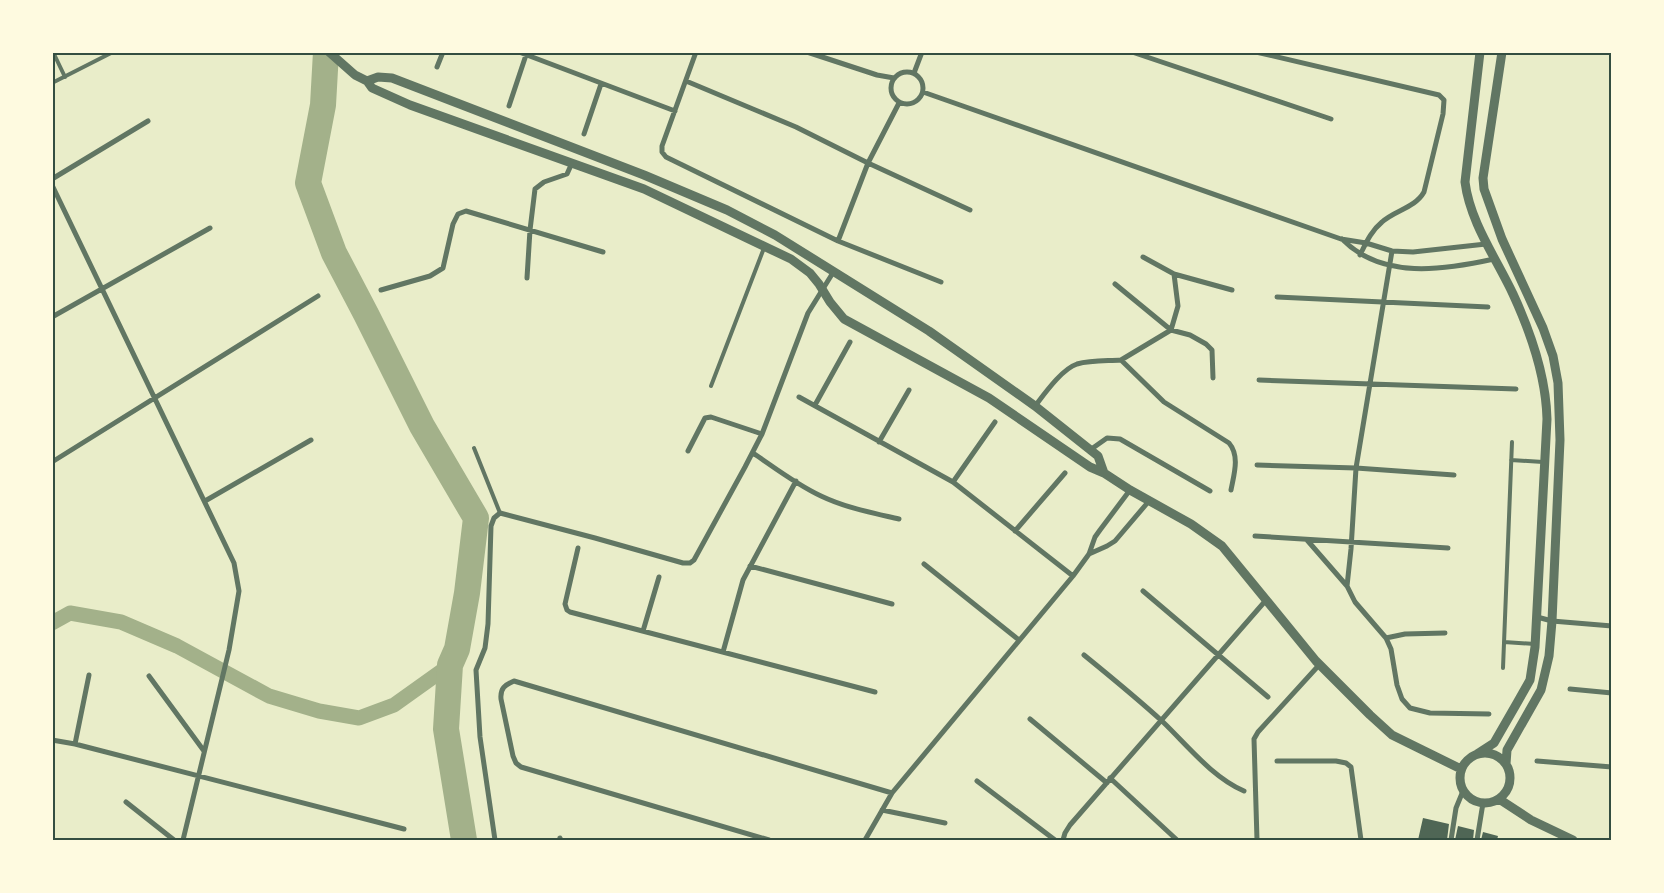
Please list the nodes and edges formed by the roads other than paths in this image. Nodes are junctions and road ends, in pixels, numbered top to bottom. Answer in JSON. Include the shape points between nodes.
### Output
{"nodes":[{"id":1,"x":53,"y":52,"type":"edge"},
{"id":2,"x":113,"y":52,"type":"edge"},
{"id":3,"x":329,"y":52,"type":"edge"},
{"id":4,"x":443,"y":52,"type":"edge"},
{"id":5,"x":519,"y":52,"type":"edge"},
{"id":6,"x":696,"y":52,"type":"edge"},
{"id":7,"x":807,"y":52,"type":"edge"},
{"id":8,"x":922,"y":52,"type":"edge"},
{"id":9,"x":1132,"y":52,"type":"edge"},
{"id":10,"x":1256,"y":52,"type":"edge"},
{"id":11,"x":1480,"y":52,"type":"edge"},
{"id":12,"x":1502,"y":52,"type":"edge"},
{"id":13,"x":526,"y":55,"type":"junction"},
{"id":14,"x":437,"y":67,"type":"dead end"},
{"id":15,"x":914,"y":73,"type":"junction"},
{"id":16,"x":65,"y":77,"type":"junction"},
{"id":17,"x":894,"y":78,"type":"junction"},
{"id":18,"x":367,"y":81,"type":"junction"},
{"id":19,"x":686,"y":81,"type":"junction"},
{"id":20,"x":52,"y":83,"type":"edge"},
{"id":21,"x":601,"y":84,"type":"junction"},
{"id":22,"x":923,"y":92,"type":"junction"},
{"id":23,"x":899,"y":102,"type":"junction"},
{"id":24,"x":509,"y":106,"type":"dead end"},
{"id":25,"x":675,"y":111,"type":"junction"},
{"id":26,"x":1331,"y":119,"type":"dead end"},
{"id":27,"x":148,"y":121,"type":"dead end"},
{"id":28,"x":584,"y":134,"type":"dead end"},
{"id":29,"x":572,"y":163,"type":"junction"},
{"id":30,"x":868,"y":163,"type":"junction"},
{"id":31,"x":52,"y":179,"type":"edge"},
{"id":32,"x":52,"y":185,"type":"edge"},
{"id":33,"x":970,"y":210,"type":"dead end"},
{"id":34,"x":210,"y":228,"type":"dead end"},
{"id":35,"x":530,"y":230,"type":"junction"},
{"id":36,"x":1341,"y":239,"type":"junction"},
{"id":37,"x":1502,"y":239,"type":"junction"},
{"id":38,"x":838,"y":241,"type":"junction"},
{"id":39,"x":1366,"y":243,"type":"junction"},
{"id":40,"x":1486,"y":244,"type":"junction"},
{"id":41,"x":764,"y":246,"type":"junction"},
{"id":42,"x":1392,"y":251,"type":"junction"},
{"id":43,"x":603,"y":252,"type":"dead end"},
{"id":44,"x":1508,"y":254,"type":"junction"},
{"id":45,"x":1360,"y":255,"type":"junction"},
{"id":46,"x":1143,"y":258,"type":"dead end"},
{"id":47,"x":1494,"y":259,"type":"junction"},
{"id":48,"x":1390,"y":266,"type":"junction"},
{"id":49,"x":834,"y":271,"type":"junction"},
{"id":50,"x":1174,"y":274,"type":"junction"},
{"id":51,"x":527,"y":278,"type":"dead end"},
{"id":52,"x":941,"y":282,"type":"dead end"},
{"id":53,"x":1115,"y":284,"type":"dead end"},
{"id":54,"x":102,"y":288,"type":"junction"},
{"id":55,"x":381,"y":290,"type":"dead end"},
{"id":56,"x":823,"y":290,"type":"junction"},
{"id":57,"x":1232,"y":290,"type":"dead end"},
{"id":58,"x":318,"y":296,"type":"dead end"},
{"id":59,"x":1277,"y":298,"type":"dead end"},
{"id":60,"x":1384,"y":302,"type":"junction"},
{"id":61,"x":1488,"y":307,"type":"dead end"},
{"id":62,"x":52,"y":317,"type":"edge"},
{"id":63,"x":1171,"y":330,"type":"junction"},
{"id":64,"x":850,"y":342,"type":"dead end"},
{"id":65,"x":1121,"y":360,"type":"junction"},
{"id":66,"x":1213,"y":378,"type":"dead end"},
{"id":67,"x":1259,"y":380,"type":"dead end"},
{"id":68,"x":1371,"y":384,"type":"junction"},
{"id":69,"x":711,"y":386,"type":"dead end"},
{"id":70,"x":1516,"y":389,"type":"dead end"},
{"id":71,"x":909,"y":390,"type":"dead end"},
{"id":72,"x":799,"y":397,"type":"dead end"},
{"id":73,"x":156,"y":399,"type":"junction"},
{"id":74,"x":815,"y":405,"type":"junction"},
{"id":75,"x":1035,"y":406,"type":"junction"},
{"id":76,"x":996,"y":422,"type":"dead end"},
{"id":77,"x":762,"y":434,"type":"junction"},
{"id":78,"x":311,"y":440,"type":"dead end"},
{"id":79,"x":879,"y":442,"type":"junction"},
{"id":80,"x":1512,"y":442,"type":"dead end"},
{"id":81,"x":474,"y":448,"type":"dead end"},
{"id":82,"x":1090,"y":450,"type":"junction"},
{"id":83,"x":688,"y":452,"type":"dead end"},
{"id":84,"x":753,"y":453,"type":"junction"},
{"id":85,"x":1511,"y":460,"type":"junction"},
{"id":86,"x":52,"y":462,"type":"edge"},
{"id":87,"x":1544,"y":462,"type":"junction"},
{"id":88,"x":1257,"y":465,"type":"dead end"},
{"id":89,"x":1356,"y":468,"type":"junction"},
{"id":90,"x":1064,"y":473,"type":"dead end"},
{"id":91,"x":1104,"y":473,"type":"junction"},
{"id":92,"x":1454,"y":475,"type":"dead end"},
{"id":93,"x":796,"y":481,"type":"junction"},
{"id":94,"x":953,"y":482,"type":"junction"},
{"id":95,"x":1130,"y":490,"type":"junction"},
{"id":96,"x":1231,"y":490,"type":"dead end"},
{"id":97,"x":1210,"y":491,"type":"dead end"},
{"id":98,"x":205,"y":500,"type":"junction"},
{"id":99,"x":1149,"y":501,"type":"junction"},
{"id":100,"x":500,"y":513,"type":"junction"},
{"id":101,"x":899,"y":519,"type":"dead end"},
{"id":102,"x":1015,"y":531,"type":"junction"},
{"id":103,"x":1255,"y":536,"type":"dead end"},
{"id":104,"x":1306,"y":540,"type":"junction"},
{"id":105,"x":1351,"y":542,"type":"junction"},
{"id":106,"x":578,"y":548,"type":"dead end"},
{"id":107,"x":1448,"y":548,"type":"dead end"},
{"id":108,"x":1089,"y":554,"type":"junction"},
{"id":109,"x":924,"y":564,"type":"dead end"},
{"id":110,"x":750,"y":566,"type":"junction"},
{"id":111,"x":1072,"y":576,"type":"junction"},
{"id":112,"x":659,"y":578,"type":"dead end"},
{"id":113,"x":1347,"y":586,"type":"junction"},
{"id":114,"x":1143,"y":591,"type":"dead end"},
{"id":115,"x":1268,"y":599,"type":"junction"},
{"id":116,"x":892,"y":604,"type":"dead end"},
{"id":117,"x":1537,"y":617,"type":"junction"},
{"id":118,"x":1552,"y":621,"type":"junction"},
{"id":119,"x":1612,"y":626,"type":"edge"},
{"id":120,"x":642,"y":630,"type":"junction"},
{"id":121,"x":1446,"y":633,"type":"dead end"},
{"id":122,"x":1386,"y":638,"type":"junction"},
{"id":123,"x":1019,"y":640,"type":"junction"},
{"id":124,"x":1504,"y":642,"type":"junction"},
{"id":125,"x":1535,"y":644,"type":"junction"},
{"id":126,"x":723,"y":652,"type":"junction"},
{"id":127,"x":1084,"y":655,"type":"dead end"},
{"id":128,"x":1218,"y":655,"type":"junction"},
{"id":129,"x":1320,"y":664,"type":"junction"},
{"id":130,"x":1503,"y":668,"type":"dead end"},
{"id":131,"x":89,"y":675,"type":"dead end"},
{"id":132,"x":150,"y":676,"type":"dead end"},
{"id":133,"x":1570,"y":688,"type":"dead end"},
{"id":134,"x":874,"y":692,"type":"dead end"},
{"id":135,"x":1612,"y":693,"type":"edge"},
{"id":136,"x":1268,"y":697,"type":"dead end"},
{"id":137,"x":1489,"y":714,"type":"dead end"},
{"id":138,"x":1030,"y":719,"type":"dead end"},
{"id":139,"x":1161,"y":721,"type":"junction"},
{"id":140,"x":52,"y":740,"type":"edge"},
{"id":141,"x":75,"y":744,"type":"junction"},
{"id":142,"x":204,"y":751,"type":"junction"},
{"id":143,"x":1477,"y":754,"type":"junction"},
{"id":144,"x":1277,"y":761,"type":"dead end"},
{"id":145,"x":1537,"y":761,"type":"dead end"},
{"id":146,"x":1506,"y":764,"type":"junction"},
{"id":147,"x":1612,"y":767,"type":"edge"},
{"id":148,"x":1461,"y":768,"type":"junction"},
{"id":149,"x":198,"y":776,"type":"junction"},
{"id":150,"x":977,"y":781,"type":"dead end"},
{"id":151,"x":1108,"y":781,"type":"junction"},
{"id":152,"x":1244,"y":791,"type":"dead end"},
{"id":153,"x":1463,"y":791,"type":"junction"},
{"id":154,"x":892,"y":792,"type":"junction"},
{"id":155,"x":1499,"y":799,"type":"junction"},
{"id":156,"x":126,"y":802,"type":"dead end"},
{"id":157,"x":1482,"y":803,"type":"junction"},
{"id":158,"x":882,"y":810,"type":"junction"},
{"id":159,"x":945,"y":823,"type":"dead end"},
{"id":160,"x":404,"y":829,"type":"dead end"},
{"id":161,"x":174,"y":840,"type":"edge"},
{"id":162,"x":183,"y":840,"type":"edge"},
{"id":163,"x":495,"y":840,"type":"edge"},
{"id":164,"x":769,"y":840,"type":"edge"},
{"id":165,"x":865,"y":840,"type":"edge"},
{"id":166,"x":1054,"y":840,"type":"edge"},
{"id":167,"x":1063,"y":840,"type":"edge"},
{"id":168,"x":1177,"y":840,"type":"edge"},
{"id":169,"x":1258,"y":840,"type":"edge"},
{"id":170,"x":1361,"y":840,"type":"edge"},
{"id":171,"x":1451,"y":840,"type":"edge"},
{"id":172,"x":1477,"y":840,"type":"edge"},
{"id":173,"x":1572,"y":840,"type":"edge"}],
"edges":[{"from":1,"to":16,"type":"lane"},
{"from":2,"to":16,"type":"lane"},
{"from":3,"to":18,"type":"street","via":[[355,75]]},
{"from":4,"to":14,"type":"street"},
{"from":5,"to":13,"type":"street"},
{"from":6,"to":19,"type":"street"},
{"from":7,"to":17,"type":"street"},
{"from":8,"to":15,"type":"street"},
{"from":9,"to":26,"type":"street"},
{"from":10,"to":39,"type":"street","via":[[1439,95],[1444,100],[1424,192],[1420,199],[1382,222]]},
{"from":11,"to":40,"type":"street","via":[[1465,182],[1466,193]]},
{"from":12,"to":37,"type":"street","via":[[1483,178]]},
{"from":13,"to":21,"type":"street"},
{"from":13,"to":24,"type":"street"},
{"from":15,"to":17,"type":"street","via":[[903,72]]},
{"from":15,"to":22,"type":"street","via":[[922,81]]},
{"from":16,"to":20,"type":"lane"},
{"from":17,"to":23,"type":"street","via":[[891,91]]},
{"from":18,"to":29,"type":"street","via":[[372,88],[410,106]]},
{"from":18,"to":49,"type":"street","via":[[378,76],[392,78],[644,175],[775,234]]},
{"from":19,"to":25,"type":"street"},
{"from":19,"to":30,"type":"street","via":[[796,127]]},
{"from":21,"to":25,"type":"street"},
{"from":21,"to":28,"type":"street"},
{"from":22,"to":23,"type":"street","via":[[914,103]]},
{"from":22,"to":36,"type":"street"},
{"from":23,"to":30,"type":"street"},
{"from":25,"to":38,"type":"street","via":[[662,146],[666,157]]},
{"from":27,"to":31,"type":"street"},
{"from":29,"to":35,"type":"street","via":[[567,174],[544,182],[535,189]]},
{"from":29,"to":41,"type":"street","via":[[644,189]]},
{"from":30,"to":33,"type":"street"},
{"from":30,"to":38,"type":"street"},
{"from":32,"to":54,"type":"street"},
{"from":34,"to":54,"type":"street"},
{"from":35,"to":43,"type":"street"},
{"from":35,"to":51,"type":"street"},
{"from":35,"to":55,"type":"street","via":[[466,211],[458,214],[443,268],[430,276]]},
{"from":36,"to":39,"type":"street"},
{"from":36,"to":45,"type":"street"},
{"from":37,"to":40,"type":"street"},
{"from":37,"to":44,"type":"street"},
{"from":38,"to":52,"type":"street"},
{"from":39,"to":42,"type":"street"},
{"from":39,"to":45,"type":"street"},
{"from":40,"to":42,"type":"street","via":[[1413,252]]},
{"from":40,"to":47,"type":"street"},
{"from":41,"to":56,"type":"street","via":[[810,272]]},
{"from":41,"to":69,"type":"lane"},
{"from":42,"to":48,"type":"street"},
{"from":44,"to":47,"type":"street"},
{"from":44,"to":118,"type":"street","via":[[1553,356],[1558,382],[1560,440]]},
{"from":45,"to":48,"type":"street"},
{"from":46,"to":50,"type":"street"},
{"from":47,"to":48,"type":"street","via":[[1437,269]]},
{"from":47,"to":87,"type":"street","via":[[1513,294],[1535,348],[1546,396]]},
{"from":48,"to":60,"type":"street"},
{"from":49,"to":56,"type":"street"},
{"from":49,"to":75,"type":"street","via":[[929,331]]},
{"from":50,"to":57,"type":"street"},
{"from":50,"to":63,"type":"street","via":[[1178,306]]},
{"from":53,"to":63,"type":"street"},
{"from":54,"to":62,"type":"street"},
{"from":54,"to":73,"type":"street"},
{"from":56,"to":77,"type":"street","via":[[808,313]]},
{"from":56,"to":91,"type":"street","via":[[844,319],[989,398],[1090,467]]},
{"from":58,"to":73,"type":"street"},
{"from":59,"to":60,"type":"street"},
{"from":60,"to":61,"type":"street"},
{"from":60,"to":68,"type":"street"},
{"from":63,"to":65,"type":"street"},
{"from":63,"to":66,"type":"street","via":[[1190,335],[1212,350]]},
{"from":64,"to":74,"type":"street"},
{"from":65,"to":75,"type":"street","via":[[1075,365],[1051,386]]},
{"from":65,"to":96,"type":"street","via":[[1164,402],[1229,443],[1236,459]]},
{"from":67,"to":68,"type":"street"},
{"from":68,"to":70,"type":"street"},
{"from":68,"to":89,"type":"street"},
{"from":71,"to":79,"type":"street"},
{"from":72,"to":74,"type":"street"},
{"from":73,"to":86,"type":"street"},
{"from":73,"to":98,"type":"street"},
{"from":74,"to":79,"type":"street"},
{"from":75,"to":82,"type":"street"},
{"from":76,"to":94,"type":"street"},
{"from":77,"to":83,"type":"street","via":[[711,416],[705,418]]},
{"from":77,"to":84,"type":"street"},
{"from":78,"to":98,"type":"street"},
{"from":79,"to":94,"type":"street"},
{"from":80,"to":85,"type":"lane"},
{"from":81,"to":100,"type":"lane"},
{"from":82,"to":91,"type":"street","via":[[1098,456]]},
{"from":82,"to":97,"type":"street","via":[[1107,438],[1120,439]]},
{"from":84,"to":93,"type":"street"},
{"from":84,"to":100,"type":"street","via":[[690,563]]},
{"from":85,"to":87,"type":"lane"},
{"from":85,"to":124,"type":"lane"},
{"from":87,"to":117,"type":"street"},
{"from":88,"to":89,"type":"street"},
{"from":89,"to":92,"type":"street"},
{"from":89,"to":105,"type":"street"},
{"from":90,"to":102,"type":"street"},
{"from":91,"to":95,"type":"street"},
{"from":93,"to":101,"type":"street","via":[[830,500]]},
{"from":93,"to":110,"type":"street"},
{"from":94,"to":102,"type":"street"},
{"from":95,"to":99,"type":"street"},
{"from":95,"to":108,"type":"street","via":[[1095,537]]},
{"from":98,"to":142,"type":"street","via":[[234,563],[239,591],[229,650]]},
{"from":99,"to":108,"type":"street","via":[[1115,541]]},
{"from":99,"to":115,"type":"street","via":[[1222,546]]},
{"from":100,"to":163,"type":"street","via":[[491,526],[488,624],[476,670],[480,737]]},
{"from":102,"to":111,"type":"street"},
{"from":103,"to":104,"type":"street"},
{"from":104,"to":105,"type":"street"},
{"from":104,"to":113,"type":"street"},
{"from":105,"to":107,"type":"street"},
{"from":105,"to":113,"type":"street"},
{"from":106,"to":120,"type":"street","via":[[565,604],[567,610]]},
{"from":108,"to":111,"type":"street"},
{"from":109,"to":123,"type":"street"},
{"from":110,"to":116,"type":"street"},
{"from":110,"to":126,"type":"street","via":[[740,587]]},
{"from":111,"to":123,"type":"street"},
{"from":112,"to":120,"type":"street"},
{"from":113,"to":122,"type":"street","via":[[1355,602]]},
{"from":114,"to":128,"type":"street"},
{"from":115,"to":128,"type":"street"},
{"from":115,"to":129,"type":"street"},
{"from":117,"to":118,"type":"street"},
{"from":117,"to":125,"type":"street"},
{"from":118,"to":119,"type":"street"},
{"from":118,"to":146,"type":"street","via":[[1549,656],[1541,690],[1507,750]]},
{"from":120,"to":126,"type":"street"},
{"from":121,"to":122,"type":"street"},
{"from":122,"to":137,"type":"street","via":[[1397,685],[1402,699],[1410,708],[1430,713]]},
{"from":123,"to":154,"type":"street"},
{"from":124,"to":125,"type":"lane"},
{"from":124,"to":130,"type":"lane"},
{"from":125,"to":143,"type":"street","via":[[1530,680],[1494,743]]},
{"from":126,"to":134,"type":"street"},
{"from":127,"to":139,"type":"street"},
{"from":128,"to":136,"type":"street"},
{"from":128,"to":139,"type":"street"},
{"from":129,"to":148,"type":"street","via":[[1392,735]]},
{"from":129,"to":169,"type":"street","via":[[1254,739]]},
{"from":131,"to":141,"type":"street"},
{"from":132,"to":142,"type":"street"},
{"from":133,"to":135,"type":"street"},
{"from":138,"to":151,"type":"street"},
{"from":139,"to":151,"type":"street"},
{"from":139,"to":152,"type":"street","via":[[1218,775]]},
{"from":140,"to":141,"type":"street"},
{"from":141,"to":149,"type":"street"},
{"from":142,"to":149,"type":"street"},
{"from":143,"to":146,"type":"street","via":[[1496,755]]},
{"from":143,"to":148,"type":"street"},
{"from":144,"to":170,"type":"street","via":[[1336,761],[1351,767]]},
{"from":145,"to":147,"type":"street"},
{"from":146,"to":155,"type":"street","via":[[1510,781]]},
{"from":148,"to":153,"type":"street","via":[[1459,776]]},
{"from":149,"to":160,"type":"street"},
{"from":149,"to":162,"type":"street"},
{"from":150,"to":166,"type":"street"},
{"from":151,"to":167,"type":"street","via":[[1070,825]]},
{"from":151,"to":168,"type":"street"},
{"from":153,"to":157,"type":"street"},
{"from":153,"to":171,"type":"street","via":[[1456,808]]},
{"from":154,"to":158,"type":"street"},
{"from":154,"to":164,"type":"street","via":[[514,681],[502,688],[500,699],[513,756],[521,767]]},
{"from":155,"to":157,"type":"street"},
{"from":155,"to":173,"type":"street","via":[[1531,820]]},
{"from":156,"to":161,"type":"street"},
{"from":157,"to":172,"type":"street"},
{"from":158,"to":159,"type":"street"},
{"from":158,"to":165,"type":"street"}]}
